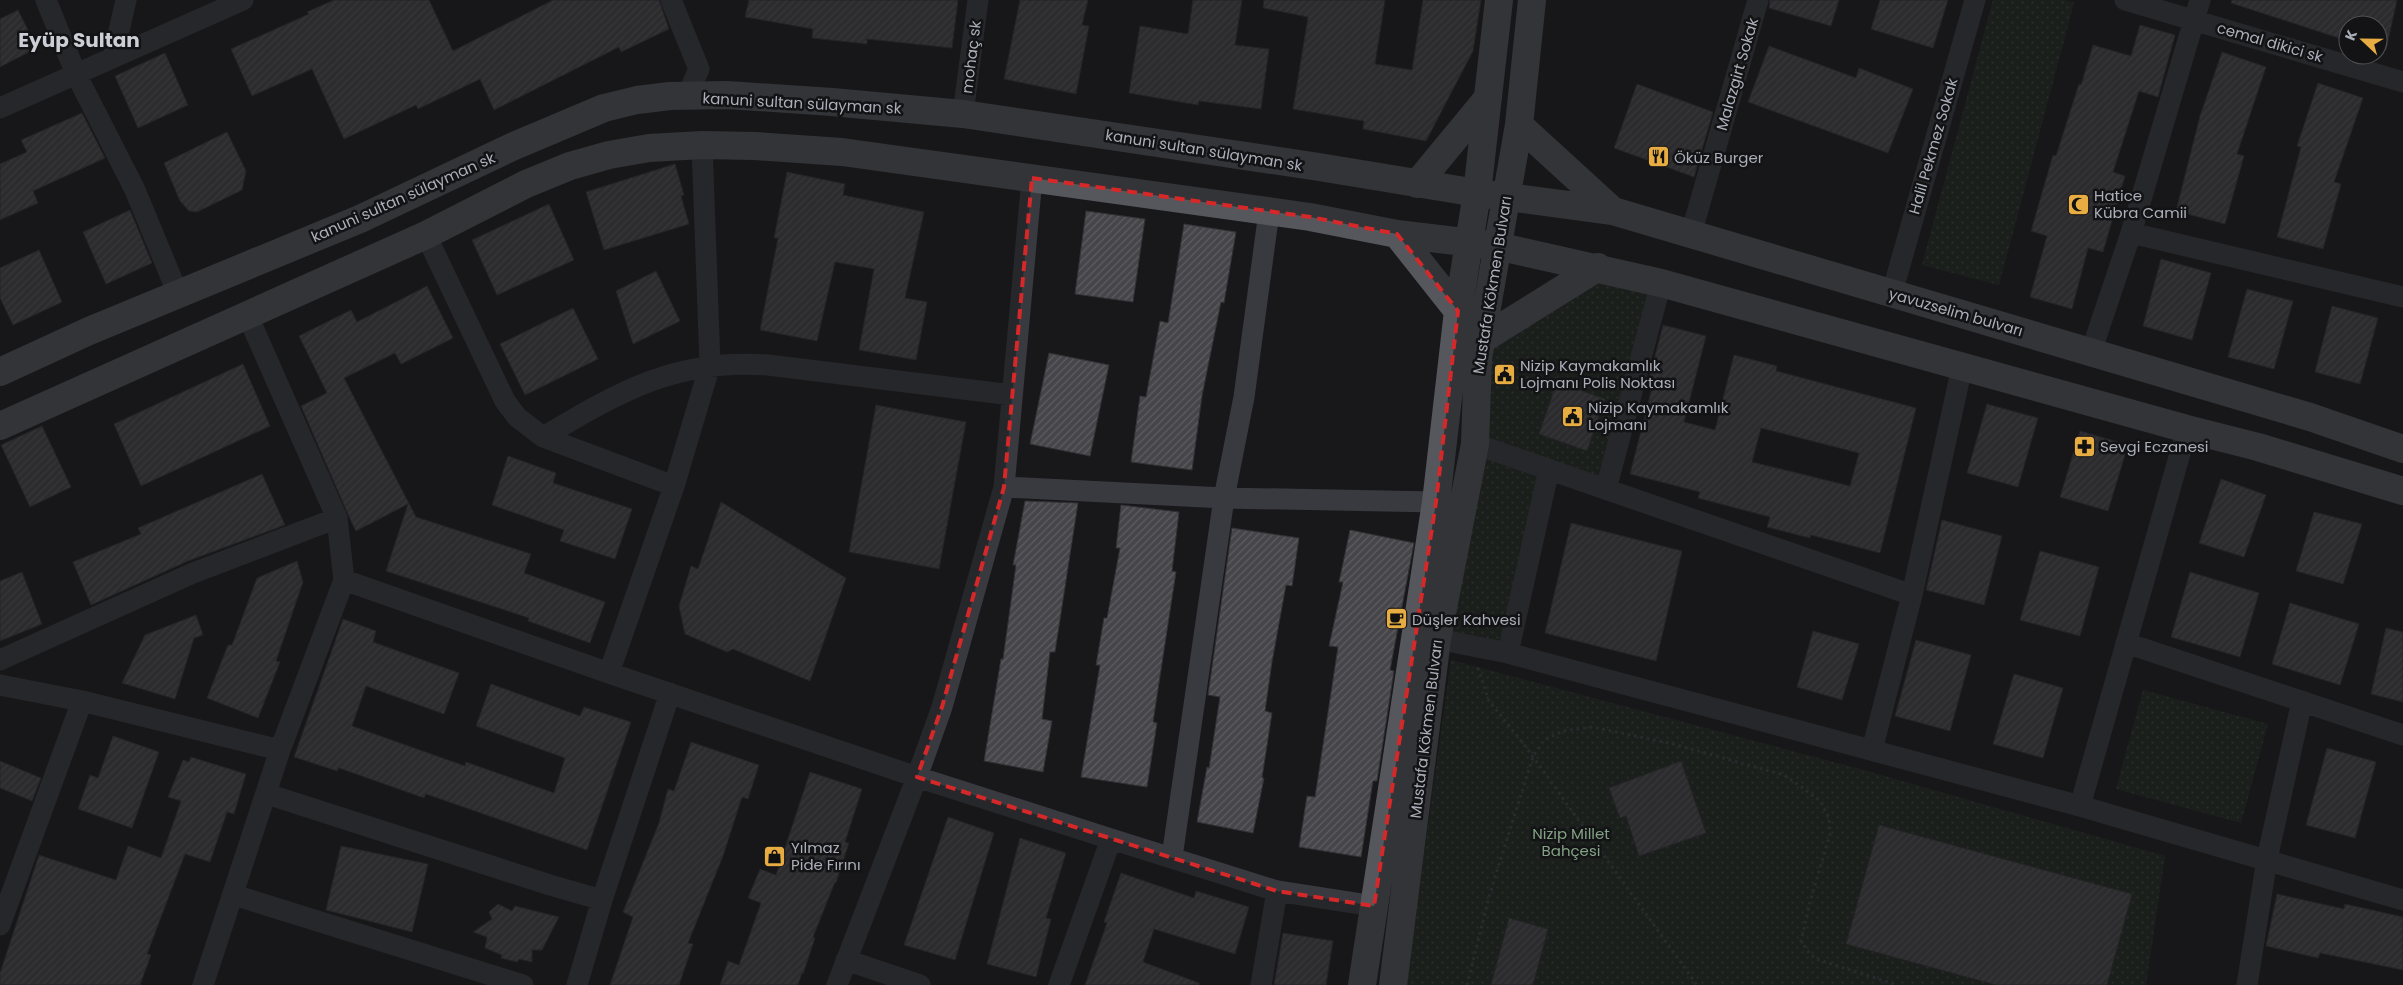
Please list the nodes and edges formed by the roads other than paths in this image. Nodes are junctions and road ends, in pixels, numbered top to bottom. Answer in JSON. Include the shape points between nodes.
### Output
{"nodes":[{"id":1,"x":46,"y":0,"type":"edge"},
{"id":2,"x":126,"y":0,"type":"edge"},
{"id":3,"x":243,"y":0,"type":"edge"},
{"id":4,"x":671,"y":0,"type":"edge"},
{"id":5,"x":978,"y":0,"type":"edge"},
{"id":6,"x":1499,"y":0,"type":"edge"},
{"id":7,"x":1532,"y":0,"type":"edge"},
{"id":8,"x":1758,"y":0,"type":"edge"},
{"id":9,"x":1975,"y":0,"type":"edge"},
{"id":10,"x":2125,"y":0,"type":"edge"},
{"id":11,"x":2198,"y":10,"type":"edge"},
{"id":12,"x":113,"y":57,"type":"junction"},
{"id":13,"x":76,"y":74,"type":"junction"},
{"id":14,"x":2403,"y":82,"type":"edge"},
{"id":15,"x":688,"y":96,"type":"junction"},
{"id":16,"x":1488,"y":98,"type":"junction"},
{"id":17,"x":0,"y":108,"type":"edge"},
{"id":18,"x":963,"y":114,"type":"junction"},
{"id":19,"x":1519,"y":125,"type":"junction"},
{"id":20,"x":702,"y":145,"type":"junction"},
{"id":21,"x":1032,"y":178,"type":"junction"},
{"id":22,"x":1417,"y":184,"type":"junction"},
{"id":23,"x":1477,"y":193,"type":"junction"},
{"id":24,"x":1505,"y":197,"type":"junction"},
{"id":25,"x":1613,"y":211,"type":"junction"},
{"id":26,"x":1269,"y":212,"type":"junction"},
{"id":27,"x":2131,"y":233,"type":"junction"},
{"id":28,"x":1397,"y":234,"type":"junction"},
{"id":29,"x":1692,"y":234,"type":"junction"},
{"id":30,"x":426,"y":235,"type":"junction"},
{"id":31,"x":1468,"y":244,"type":"junction"},
{"id":32,"x":1497,"y":246,"type":"junction"},
{"id":33,"x":1598,"y":267,"type":"junction"},
{"id":34,"x":1661,"y":282,"type":"junction"},
{"id":35,"x":1892,"y":293,"type":"junction"},
{"id":36,"x":178,"y":294,"type":"junction"},
{"id":37,"x":2403,"y":297,"type":"edge"},
{"id":38,"x":1458,"y":311,"type":"junction"},
{"id":39,"x":247,"y":314,"type":"junction"},
{"id":40,"x":1482,"y":340,"type":"junction"},
{"id":41,"x":2091,"y":352,"type":"junction"},
{"id":42,"x":710,"y":365,"type":"junction"},
{"id":43,"x":1962,"y":367,"type":"junction"},
{"id":44,"x":0,"y":372,"type":"edge"},
{"id":45,"x":1012,"y":395,"type":"junction"},
{"id":46,"x":0,"y":426,"type":"edge"},
{"id":47,"x":2187,"y":430,"type":"junction"},
{"id":48,"x":543,"y":437,"type":"junction"},
{"id":49,"x":1476,"y":444,"type":"junction"},
{"id":50,"x":2403,"y":449,"type":"edge"},
{"id":51,"x":1549,"y":469,"type":"junction"},
{"id":52,"x":674,"y":486,"type":"junction"},
{"id":53,"x":1004,"y":487,"type":"junction"},
{"id":54,"x":1606,"y":489,"type":"junction"},
{"id":55,"x":2403,"y":491,"type":"edge"},
{"id":56,"x":1224,"y":498,"type":"junction"},
{"id":57,"x":1436,"y":502,"type":"junction"},
{"id":58,"x":337,"y":518,"type":"junction"},
{"id":59,"x":344,"y":580,"type":"junction"},
{"id":60,"x":1912,"y":595,"type":"junction"},
{"id":61,"x":1437,"y":639,"type":"junction"},
{"id":62,"x":2126,"y":643,"type":"junction"},
{"id":63,"x":1508,"y":653,"type":"junction"},
{"id":64,"x":0,"y":660,"type":"edge"},
{"id":65,"x":609,"y":673,"type":"junction"},
{"id":66,"x":0,"y":685,"type":"edge"},
{"id":67,"x":670,"y":693,"type":"junction"},
{"id":68,"x":82,"y":701,"type":"junction"},
{"id":69,"x":2302,"y":701,"type":"junction"},
{"id":70,"x":2403,"y":735,"type":"edge"},
{"id":71,"x":280,"y":750,"type":"junction"},
{"id":72,"x":1872,"y":750,"type":"junction"},
{"id":73,"x":917,"y":777,"type":"junction"},
{"id":74,"x":267,"y":794,"type":"junction"},
{"id":75,"x":2080,"y":806,"type":"junction"},
{"id":76,"x":1111,"y":839,"type":"junction"},
{"id":77,"x":1172,"y":857,"type":"junction"},
{"id":78,"x":2267,"y":859,"type":"junction"},
{"id":79,"x":1277,"y":891,"type":"junction"},
{"id":80,"x":234,"y":895,"type":"junction"},
{"id":81,"x":602,"y":900,"type":"junction"},
{"id":82,"x":2403,"y":900,"type":"edge"},
{"id":83,"x":1374,"y":906,"type":"junction"},
{"id":84,"x":0,"y":925,"type":"edge"},
{"id":85,"x":846,"y":960,"type":"junction"},
{"id":86,"x":203,"y":985,"type":"edge"},
{"id":87,"x":523,"y":985,"type":"edge"},
{"id":88,"x":577,"y":985,"type":"edge"},
{"id":89,"x":837,"y":985,"type":"edge"},
{"id":90,"x":920,"y":985,"type":"edge"},
{"id":91,"x":1059,"y":985,"type":"edge"},
{"id":92,"x":1260,"y":985,"type":"edge"},
{"id":93,"x":1362,"y":985,"type":"edge"},
{"id":94,"x":1393,"y":985,"type":"edge"},
{"id":95,"x":2247,"y":985,"type":"edge"}],
"edges":[{"from":1,"to":13,"type":"street"},
{"from":2,"to":12,"type":"street"},
{"from":3,"to":12,"type":"street"},
{"from":4,"to":15,"type":"street","via":[[698,69]]},
{"from":5,"to":18,"type":"street","name":"mohaç sk"},
{"from":6,"to":16,"type":"main road","name":"Mustafa Kökmen Bulvarı"},
{"from":7,"to":19,"type":"main road","name":"Mustafa Kökmen Bulvarı"},
{"from":8,"to":29,"type":"street","name":"Malazgirt Sokak"},
{"from":9,"to":35,"type":"street","name":"Halil Pekmez Sokak"},
{"from":10,"to":11,"type":"street","name":"cemal dikici sk"},
{"from":11,"to":14,"type":"street","name":"cemal dikici sk"},
{"from":11,"to":27,"type":"street"},
{"from":12,"to":13,"type":"street"},
{"from":13,"to":17,"type":"street"},
{"from":13,"to":36,"type":"street","via":[[135,190]]},
{"from":15,"to":18,"type":"main road","name":"kanuni sultan sülayman sk","via":[[727,95]]},
{"from":15,"to":36,"type":"main road","name":"kanuni sultan sülayman sk","via":[[638,100],[604,108],[514,146],[360,219]]},
{"from":16,"to":22,"type":"main road"},
{"from":16,"to":23,"type":"main road","name":"Mustafa Kökmen Bulvarı"},
{"from":18,"to":22,"type":"main road","name":"kanuni sultan sülayman sk"},
{"from":19,"to":24,"type":"main road","name":"Mustafa Kökmen Bulvarı"},
{"from":19,"to":25,"type":"main road"},
{"from":20,"to":21,"type":"main road","via":[[842,152]]},
{"from":20,"to":30,"type":"main road","via":[[649,148],[570,166],[526,184]]},
{"from":20,"to":42,"type":"street"},
{"from":21,"to":26,"type":"main road"},
{"from":21,"to":45,"type":"street"},
{"from":22,"to":23,"type":"main road","name":"kanuni sultan sülayman sk"},
{"from":23,"to":24,"type":"main road","name":"kanuni sultan sülayman sk"},
{"from":23,"to":31,"type":"main road","name":"Mustafa Kökmen Bulvarı"},
{"from":24,"to":25,"type":"main road","name":"yavuzselim bulvarı"},
{"from":24,"to":32,"type":"main road","name":"Mustafa Kökmen Bulvarı"},
{"from":25,"to":29,"type":"main road","name":"yavuzselim bulvarı"},
{"from":26,"to":28,"type":"main road"},
{"from":26,"to":56,"type":"street","via":[[1244,398]]},
{"from":27,"to":37,"type":"street"},
{"from":27,"to":41,"type":"street"},
{"from":28,"to":31,"type":"main road"},
{"from":28,"to":38,"type":"main road"},
{"from":29,"to":35,"type":"main road","name":"yavuzselim bulvarı"},
{"from":30,"to":39,"type":"main road"},
{"from":30,"to":48,"type":"street","via":[[505,401],[517,418]]},
{"from":31,"to":32,"type":"main road"},
{"from":31,"to":38,"type":"main road","name":"Mustafa Kökmen Bulvarı"},
{"from":32,"to":33,"type":"main road"},
{"from":32,"to":40,"type":"main road","name":"Mustafa Kökmen Bulvarı"},
{"from":33,"to":34,"type":"main road"},
{"from":33,"to":40,"type":"main road"},
{"from":34,"to":43,"type":"main road"},
{"from":34,"to":54,"type":"street"},
{"from":35,"to":41,"type":"main road","name":"yavuzselim bulvarı"},
{"from":36,"to":44,"type":"main road","name":"kanuni sultan sülayman sk"},
{"from":38,"to":57,"type":"main road","name":"Mustafa Kökmen Bulvarı"},
{"from":39,"to":46,"type":"main road"},
{"from":39,"to":58,"type":"street"},
{"from":40,"to":49,"type":"main road","name":"Mustafa Kökmen Bulvarı","via":[[1478,358]]},
{"from":41,"to":50,"type":"main road","name":"yavuzselim bulvarı","via":[[2310,417]]},
{"from":42,"to":45,"type":"street","via":[[768,365]]},
{"from":42,"to":48,"type":"street","via":[[677,371],[643,383],[607,399]]},
{"from":42,"to":52,"type":"street"},
{"from":43,"to":47,"type":"main road"},
{"from":43,"to":60,"type":"street"},
{"from":45,"to":53,"type":"street"},
{"from":47,"to":55,"type":"main road","via":[[2258,447]]},
{"from":47,"to":62,"type":"street"},
{"from":48,"to":52,"type":"street"},
{"from":49,"to":51,"type":"street"},
{"from":49,"to":61,"type":"main road","name":"Mustafa Kökmen Bulvarı"},
{"from":51,"to":54,"type":"street"},
{"from":51,"to":63,"type":"street"},
{"from":52,"to":65,"type":"street"},
{"from":53,"to":56,"type":"street"},
{"from":53,"to":73,"type":"street","via":[[942,707]]},
{"from":54,"to":60,"type":"street"},
{"from":56,"to":57,"type":"street"},
{"from":56,"to":77,"type":"street"},
{"from":57,"to":83,"type":"main road","name":"Mustafa Kökmen Bulvarı"},
{"from":58,"to":59,"type":"street"},
{"from":58,"to":64,"type":"street","via":[[193,573]]},
{"from":59,"to":65,"type":"street"},
{"from":59,"to":71,"type":"street"},
{"from":60,"to":72,"type":"street"},
{"from":61,"to":63,"type":"street"},
{"from":61,"to":94,"type":"main road","name":"Mustafa Kökmen Bulvarı"},
{"from":62,"to":69,"type":"street"},
{"from":62,"to":75,"type":"street"},
{"from":63,"to":72,"type":"street"},
{"from":65,"to":67,"type":"street"},
{"from":66,"to":68,"type":"street"},
{"from":67,"to":73,"type":"street"},
{"from":67,"to":81,"type":"street"},
{"from":68,"to":71,"type":"street"},
{"from":68,"to":84,"type":"street"},
{"from":69,"to":70,"type":"street"},
{"from":69,"to":78,"type":"street"},
{"from":71,"to":74,"type":"street"},
{"from":72,"to":75,"type":"street"},
{"from":73,"to":76,"type":"street"},
{"from":73,"to":85,"type":"street"},
{"from":74,"to":80,"type":"street"},
{"from":74,"to":81,"type":"street"},
{"from":75,"to":78,"type":"street"},
{"from":76,"to":77,"type":"street"},
{"from":76,"to":91,"type":"street"},
{"from":77,"to":79,"type":"street"},
{"from":78,"to":82,"type":"street"},
{"from":78,"to":95,"type":"street"},
{"from":79,"to":83,"type":"street"},
{"from":79,"to":92,"type":"street"},
{"from":80,"to":86,"type":"street"},
{"from":80,"to":87,"type":"street"},
{"from":81,"to":88,"type":"street"},
{"from":83,"to":93,"type":"main road","name":"Mustafa Kökmen Bulvarı"},
{"from":85,"to":89,"type":"street"},
{"from":85,"to":90,"type":"street"}]}
